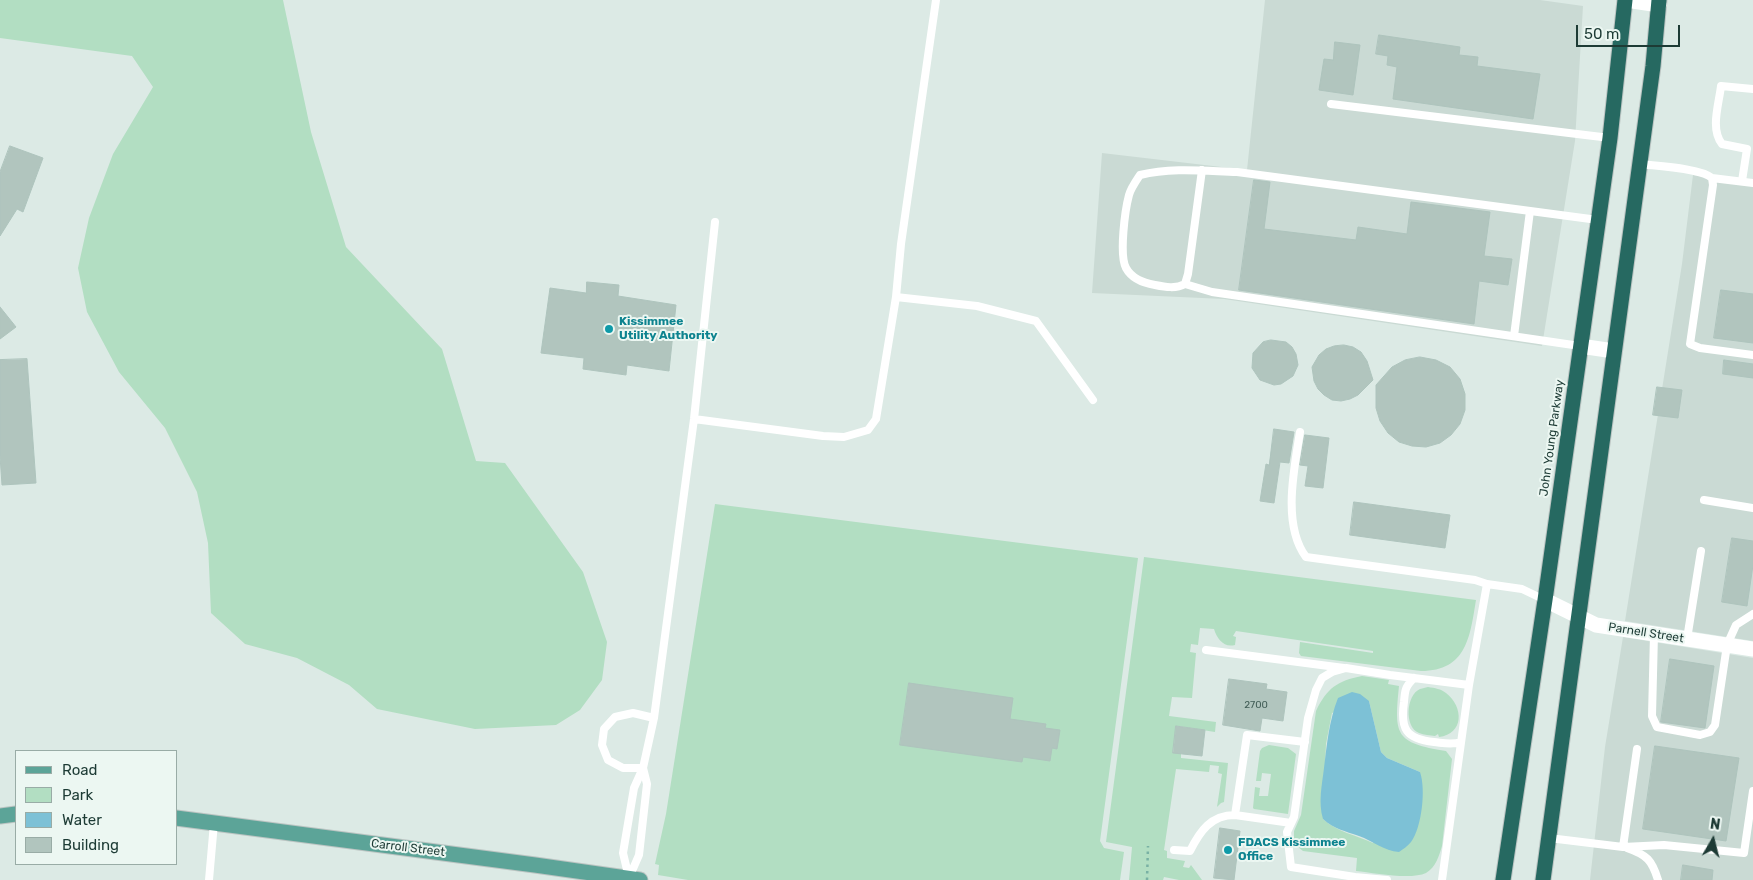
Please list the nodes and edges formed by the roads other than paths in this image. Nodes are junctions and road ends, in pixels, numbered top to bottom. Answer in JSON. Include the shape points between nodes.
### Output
{"nodes":[{"id":1,"x":936,"y":0,"type":"edge"},
{"id":2,"x":1626,"y":0,"type":"edge"},
{"id":3,"x":1659,"y":2,"type":"edge"},
{"id":4,"x":1753,"y":89,"type":"edge"},
{"id":5,"x":1331,"y":104,"type":"dead end"},
{"id":6,"x":1610,"y":138,"type":"junction"},
{"id":7,"x":1640,"y":164,"type":"junction"},
{"id":8,"x":1202,"y":170,"type":"junction"},
{"id":9,"x":1712,"y":178,"type":"junction"},
{"id":10,"x":1742,"y":181,"type":"junction"},
{"id":11,"x":1753,"y":183,"type":"edge"},
{"id":12,"x":1530,"y":212,"type":"junction"},
{"id":13,"x":1598,"y":220,"type":"junction"},
{"id":14,"x":715,"y":222,"type":"dead end"},
{"id":15,"x":1185,"y":284,"type":"junction"},
{"id":16,"x":896,"y":297,"type":"junction"},
{"id":17,"x":1514,"y":336,"type":"junction"},
{"id":18,"x":1580,"y":346,"type":"junction"},
{"id":19,"x":1614,"y":351,"type":"junction"},
{"id":20,"x":1753,"y":355,"type":"edge"},
{"id":21,"x":1093,"y":400,"type":"dead end"},
{"id":22,"x":694,"y":418,"type":"junction"},
{"id":23,"x":1300,"y":432,"type":"dead end"},
{"id":24,"x":1704,"y":500,"type":"dead end"},
{"id":25,"x":1753,"y":508,"type":"edge"},
{"id":26,"x":1701,"y":552,"type":"dead end"},
{"id":27,"x":1487,"y":584,"type":"junction"},
{"id":28,"x":1545,"y":600,"type":"junction"},
{"id":29,"x":1753,"y":614,"type":"edge"},
{"id":30,"x":1578,"y":617,"type":"junction"},
{"id":31,"x":1654,"y":634,"type":"junction"},
{"id":32,"x":1687,"y":639,"type":"junction"},
{"id":33,"x":1727,"y":646,"type":"junction"},
{"id":34,"x":1206,"y":650,"type":"dead end"},
{"id":35,"x":1753,"y":650,"type":"edge"},
{"id":36,"x":1346,"y":668,"type":"junction"},
{"id":37,"x":1414,"y":678,"type":"junction"},
{"id":38,"x":1469,"y":685,"type":"junction"},
{"id":39,"x":654,"y":718,"type":"junction"},
{"id":40,"x":1305,"y":742,"type":"junction"},
{"id":41,"x":1461,"y":742,"type":"junction"},
{"id":42,"x":1637,"y":749,"type":"dead end"},
{"id":43,"x":643,"y":768,"type":"junction"},
{"id":44,"x":1753,"y":791,"type":"edge"},
{"id":45,"x":15,"y":814,"type":"edge"},
{"id":46,"x":1235,"y":815,"type":"junction"},
{"id":47,"x":0,"y":816,"type":"edge"},
{"id":48,"x":178,"y":818,"type":"edge"},
{"id":49,"x":214,"y":823,"type":"junction"},
{"id":50,"x":1291,"y":823,"type":"junction"},
{"id":51,"x":1549,"y":838,"type":"junction"},
{"id":52,"x":1623,"y":847,"type":"junction"},
{"id":53,"x":1174,"y":850,"type":"dead end"},
{"id":54,"x":633,"y":879,"type":"edge"},
{"id":55,"x":209,"y":880,"type":"edge"},
{"id":56,"x":1387,"y":880,"type":"edge"},
{"id":57,"x":1442,"y":880,"type":"edge"},
{"id":58,"x":1503,"y":880,"type":"edge"},
{"id":59,"x":1543,"y":880,"type":"edge"},
{"id":60,"x":1658,"y":880,"type":"edge"}],
"edges":[{"from":1,"to":16,"type":"lane","via":[[900,244]]},
{"from":2,"to":3,"type":"street"},
{"from":2,"to":6,"type":"highway","name":"John Young Parkway"},
{"from":3,"to":7,"type":"highway"},
{"from":4,"to":10,"type":"lane","via":[[1722,86],[1715,129],[1722,144],[1747,148]]},
{"from":5,"to":6,"type":"lane"},
{"from":6,"to":13,"type":"highway","name":"John Young Parkway"},
{"from":7,"to":9,"type":"lane","via":[[1708,174]]},
{"from":7,"to":19,"type":"highway"},
{"from":8,"to":12,"type":"lane"},
{"from":8,"to":15,"type":"lane"},
{"from":8,"to":15,"type":"lane","via":[[1166,170],[1140,175],[1129,194],[1126,212],[1122,255],[1130,273],[1145,284],[1179,287]]},
{"from":9,"to":10,"type":"lane"},
{"from":9,"to":20,"type":"lane","via":[[1690,344]]},
{"from":10,"to":11,"type":"lane"},
{"from":12,"to":13,"type":"lane"},
{"from":12,"to":17,"type":"lane"},
{"from":13,"to":18,"type":"highway","name":"John Young Parkway"},
{"from":14,"to":22,"type":"lane"},
{"from":15,"to":17,"type":"lane","via":[[1212,292]]},
{"from":16,"to":21,"type":"lane","via":[[977,306],[1036,321]]},
{"from":16,"to":22,"type":"lane","via":[[876,418],[868,430],[844,437],[822,436]]},
{"from":17,"to":18,"type":"lane"},
{"from":18,"to":19,"type":"street"},
{"from":18,"to":28,"type":"highway","name":"John Young Parkway"},
{"from":19,"to":30,"type":"highway"},
{"from":22,"to":39,"type":"lane"},
{"from":23,"to":27,"type":"lane","via":[[1291,497],[1298,541],[1306,557]]},
{"from":24,"to":25,"type":"lane"},
{"from":26,"to":32,"type":"lane"},
{"from":27,"to":28,"type":"lane","via":[[1522,589]]},
{"from":27,"to":38,"type":"lane"},
{"from":28,"to":30,"type":"street","name":"Parnell Street"},
{"from":28,"to":58,"type":"highway","name":"John Young Parkway"},
{"from":29,"to":33,"type":"lane","via":[[1736,625]]},
{"from":30,"to":31,"type":"street","name":"Parnell Street","via":[[1596,625]]},
{"from":30,"to":51,"type":"highway"},
{"from":31,"to":32,"type":"street","name":"Parnell Street"},
{"from":31,"to":33,"type":"lane","via":[[1652,716],[1657,727],[1700,735],[1710,732],[1715,725]]},
{"from":32,"to":33,"type":"street","name":"Parnell Street"},
{"from":33,"to":35,"type":"street","name":"Parnell Street"},
{"from":34,"to":36,"type":"lane"},
{"from":36,"to":37,"type":"lane"},
{"from":36,"to":40,"type":"lane","via":[[1322,678],[1316,690]]},
{"from":37,"to":38,"type":"lane"},
{"from":37,"to":41,"type":"lane","via":[[1406,686],[1402,718],[1405,728],[1412,736],[1429,741]]},
{"from":38,"to":41,"type":"lane"},
{"from":39,"to":43,"type":"lane"},
{"from":39,"to":43,"type":"lane","via":[[633,713],[615,717],[604,729],[602,745],[608,760],[623,768]]},
{"from":40,"to":46,"type":"lane","via":[[1247,735]]},
{"from":40,"to":50,"type":"lane"},
{"from":41,"to":57,"type":"lane"},
{"from":42,"to":52,"type":"lane"},
{"from":43,"to":54,"type":"lane","via":[[647,784]]},
{"from":43,"to":54,"type":"lane","via":[[634,788],[623,853]]},
{"from":44,"to":52,"type":"lane","via":[[1744,854],[1664,844]]},
{"from":45,"to":47,"type":"main road"},
{"from":46,"to":50,"type":"lane"},
{"from":46,"to":53,"type":"lane","via":[[1224,815],[1212,821],[1190,852]]},
{"from":48,"to":49,"type":"main road","name":"Carroll Street"},
{"from":49,"to":54,"type":"main road","name":"Carroll Street"},
{"from":49,"to":55,"type":"lane"},
{"from":50,"to":56,"type":"lane","via":[[1287,832],[1291,867]]},
{"from":51,"to":52,"type":"lane"},
{"from":51,"to":59,"type":"highway"},
{"from":52,"to":60,"type":"lane","via":[[1643,853],[1653,864]]}]}
